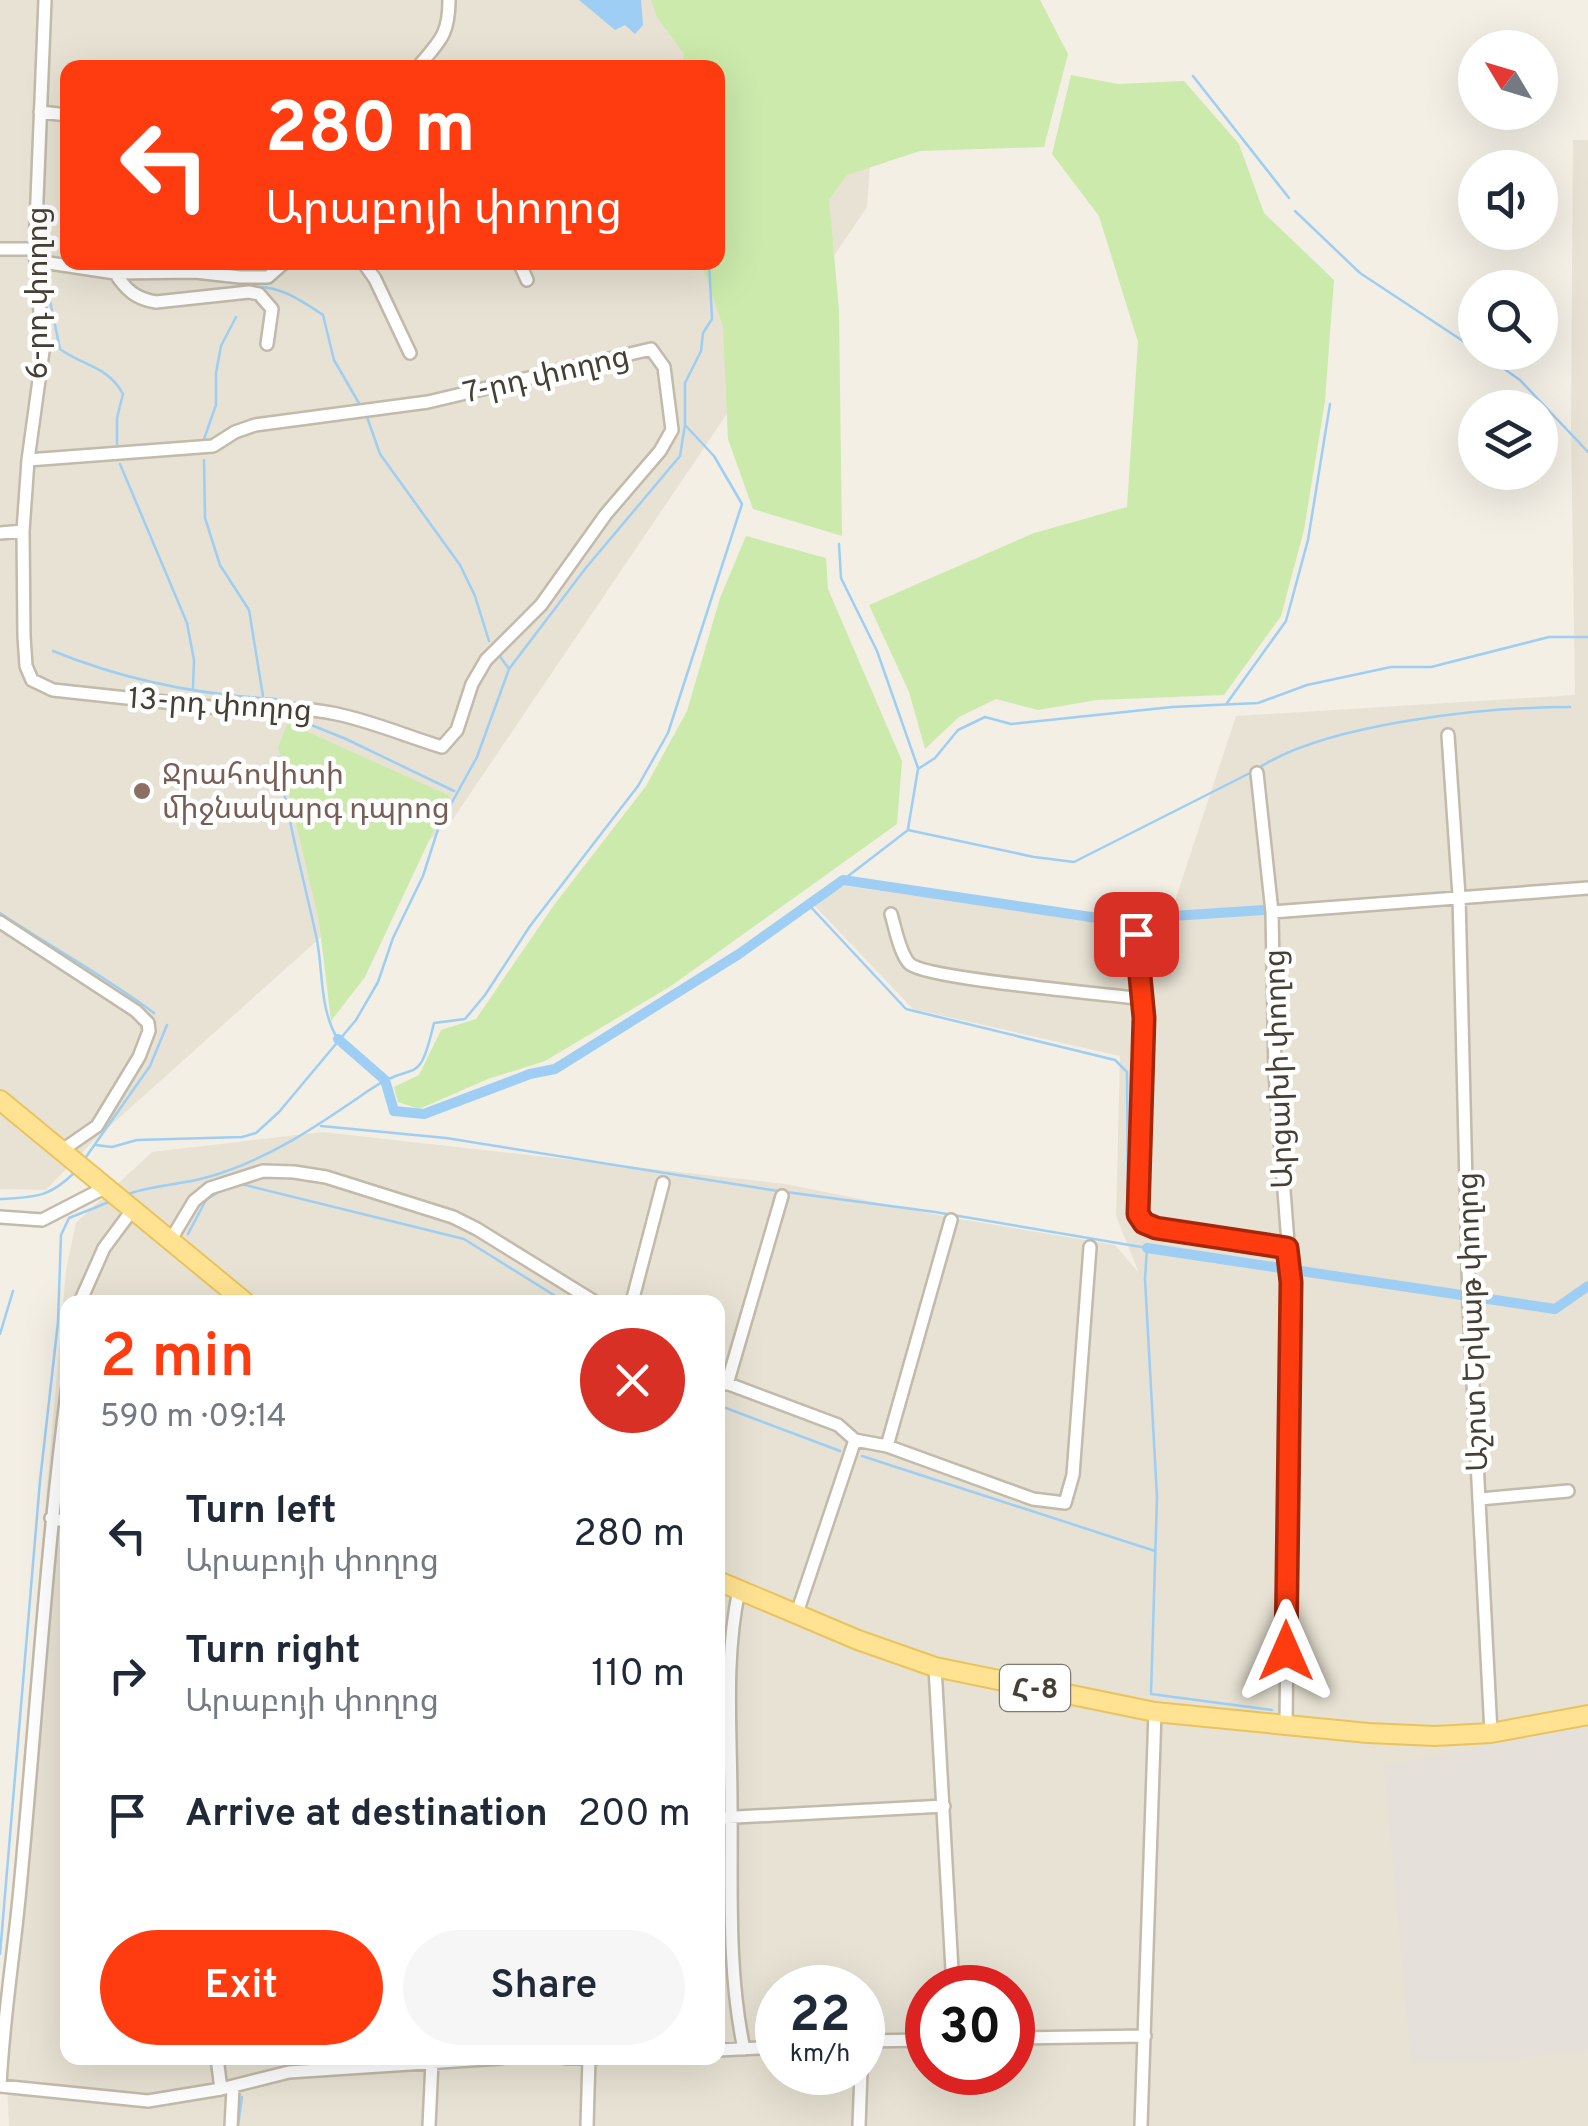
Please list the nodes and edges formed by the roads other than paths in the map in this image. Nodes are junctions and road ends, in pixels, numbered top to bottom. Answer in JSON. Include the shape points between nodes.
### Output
{"nodes":[{"id":1,"x":45,"y":0,"type":"edge"},
{"id":2,"x":449,"y":0,"type":"edge"},
{"id":3,"x":424,"y":60,"type":"edge"},
{"id":4,"x":40,"y":112,"type":"junction"},
{"id":5,"x":60,"y":113,"type":"edge"},
{"id":6,"x":0,"y":249,"type":"edge"},
{"id":7,"x":35,"y":255,"type":"junction"},
{"id":8,"x":60,"y":261,"type":"edge"},
{"id":9,"x":102,"y":270,"type":"edge"},
{"id":10,"x":276,"y":270,"type":"edge"},
{"id":11,"x":369,"y":270,"type":"edge"},
{"id":12,"x":523,"y":270,"type":"edge"},
{"id":13,"x":115,"y":273,"type":"junction"},
{"id":14,"x":527,"y":280,"type":"dead end"},
{"id":15,"x":267,"y":344,"type":"dead end"},
{"id":16,"x":410,"y":353,"type":"dead end"},
{"id":17,"x":28,"y":460,"type":"junction"},
{"id":18,"x":23,"y":531,"type":"junction"},
{"id":19,"x":0,"y":533,"type":"edge"},
{"id":20,"x":53,"y":690,"type":"joint"},
{"id":21,"x":1448,"y":735,"type":"dead end"},
{"id":22,"x":442,"y":747,"type":"joint"},
{"id":23,"x":1258,"y":772,"type":"dead end"},
{"id":24,"x":1588,"y":888,"type":"edge"},
{"id":25,"x":1459,"y":896,"type":"junction"},
{"id":26,"x":1272,"y":912,"type":"junction"},
{"id":27,"x":890,"y":914,"type":"dead end"},
{"id":28,"x":0,"y":922,"type":"edge"},
{"id":29,"x":1136,"y":934,"type":"dead end"},
{"id":30,"x":1142,"y":998,"type":"junction"},
{"id":31,"x":0,"y":1100,"type":"edge"},
{"id":32,"x":74,"y":1161,"type":"junction"},
{"id":33,"x":663,"y":1183,"type":"dead end"},
{"id":34,"x":106,"y":1187,"type":"junction"},
{"id":35,"x":782,"y":1196,"type":"dead end"},
{"id":36,"x":134,"y":1209,"type":"junction"},
{"id":37,"x":0,"y":1217,"type":"edge"},
{"id":38,"x":951,"y":1220,"type":"dead end"},
{"id":39,"x":170,"y":1241,"type":"junction"},
{"id":40,"x":1090,"y":1247,"type":"dead end"},
{"id":41,"x":1288,"y":1254,"type":"junction"},
{"id":42,"x":83,"y":1295,"type":"edge"},
{"id":43,"x":236,"y":1295,"type":"edge"},
{"id":44,"x":584,"y":1295,"type":"edge"},
{"id":45,"x":634,"y":1295,"type":"edge"},
{"id":46,"x":725,"y":1373,"type":"edge"},
{"id":47,"x":725,"y":1383,"type":"edge"},
{"id":48,"x":855,"y":1440,"type":"junction"},
{"id":49,"x":887,"y":1446,"type":"junction"},
{"id":50,"x":60,"y":1448,"type":"edge"},
{"id":51,"x":1568,"y":1491,"type":"dead end"},
{"id":52,"x":1480,"y":1499,"type":"junction"},
{"id":53,"x":51,"y":1518,"type":"junction"},
{"id":54,"x":60,"y":1520,"type":"edge"},
{"id":55,"x":725,"y":1584,"type":"edge"},
{"id":56,"x":739,"y":1590,"type":"junction"},
{"id":57,"x":797,"y":1613,"type":"junction"},
{"id":58,"x":935,"y":1668,"type":"junction"},
{"id":59,"x":1155,"y":1712,"type":"junction"},
{"id":60,"x":1588,"y":1715,"type":"edge"},
{"id":61,"x":1286,"y":1725,"type":"junction"},
{"id":62,"x":1492,"y":1733,"type":"junction"},
{"id":63,"x":725,"y":1794,"type":"edge"},
{"id":64,"x":944,"y":1806,"type":"junction"},
{"id":65,"x":725,"y":1818,"type":"edge"},
{"id":66,"x":725,"y":1837,"type":"edge"},
{"id":67,"x":952,"y":1965,"type":"edge"},
{"id":68,"x":1145,"y":2036,"type":"junction"},
{"id":69,"x":1035,"y":2038,"type":"edge"},
{"id":70,"x":755,"y":2048,"type":"edge"},
{"id":71,"x":744,"y":2049,"type":"junction"},
{"id":72,"x":725,"y":2050,"type":"edge"},
{"id":73,"x":219,"y":2065,"type":"edge"},
{"id":74,"x":325,"y":2065,"type":"edge"},
{"id":75,"x":432,"y":2065,"type":"edge"},
{"id":76,"x":591,"y":2065,"type":"edge"},
{"id":77,"x":0,"y":2086,"type":"edge"},
{"id":78,"x":227,"y":2089,"type":"junction"},
{"id":79,"x":860,"y":2095,"type":"edge"},
{"id":80,"x":231,"y":2126,"type":"edge"},
{"id":81,"x":430,"y":2126,"type":"edge"},
{"id":82,"x":587,"y":2126,"type":"edge"},
{"id":83,"x":859,"y":2126,"type":"edge"},
{"id":84,"x":1141,"y":2126,"type":"edge"}],
"edges":[{"from":1,"to":4,"type":"street","name":"6-րդ փողոց"},
{"from":2,"to":3,"type":"street","via":[[451,22]]},
{"from":4,"to":5,"type":"street"},
{"from":4,"to":7,"type":"street","name":"6-րդ փողոց"},
{"from":6,"to":7,"type":"street"},
{"from":7,"to":8,"type":"street"},
{"from":7,"to":17,"type":"street","name":"6-րդ փողոց","via":[[44,351]]},
{"from":9,"to":13,"type":"street"},
{"from":10,"to":13,"type":"street","via":[[268,276]]},
{"from":11,"to":16,"type":"street"},
{"from":12,"to":14,"type":"street"},
{"from":13,"to":15,"type":"street","via":[[131,294],[156,302],[259,294],[272,309]]},
{"from":17,"to":18,"type":"street","name":"6-րդ փողոց"},
{"from":17,"to":22,"type":"street","name":"7-րդ փողոց","via":[[212,446],[255,425],[428,402],[651,349],[664,368],[672,430],[541,605],[486,660],[457,730]]},
{"from":18,"to":19,"type":"street"},
{"from":18,"to":20,"type":"street","name":"6-րդ փողոց","via":[[26,666],[32,680]]},
{"from":20,"to":22,"type":"street","name":"13-րդ փողոց","via":[[266,713],[328,712]]},
{"from":21,"to":25,"type":"street"},
{"from":23,"to":26,"type":"street","name":"Արցախի փողոց"},
{"from":24,"to":25,"type":"street"},
{"from":25,"to":26,"type":"street"},
{"from":25,"to":52,"type":"street","name":"Աշոտ Երկաթ փողոց","via":[[1468,1306]]},
{"from":26,"to":41,"type":"street","name":"Արցախի փողոց"},
{"from":27,"to":30,"type":"street","via":[[907,962],[916,968]]},
{"from":28,"to":32,"type":"street","via":[[148,1024],[140,1058]]},
{"from":29,"to":30,"type":"street"},
{"from":30,"to":41,"type":"street","via":[[1138,1214],[1156,1228]]},
{"from":31,"to":32,"type":"main road"},
{"from":32,"to":34,"type":"main road"},
{"from":33,"to":45,"type":"street"},
{"from":34,"to":36,"type":"main road"},
{"from":34,"to":37,"type":"street","via":[[42,1220]]},
{"from":35,"to":46,"type":"street"},
{"from":36,"to":39,"type":"main road"},
{"from":36,"to":42,"type":"street","via":[[104,1248]]},
{"from":38,"to":49,"type":"street"},
{"from":39,"to":43,"type":"main road"},
{"from":39,"to":44,"type":"street","via":[[210,1188],[263,1172],[294,1172],[452,1217]]},
{"from":40,"to":49,"type":"street","via":[[1074,1475],[1064,1503],[1033,1499]]},
{"from":41,"to":61,"type":"street","name":"Արցախի փողոց"},
{"from":47,"to":48,"type":"street","via":[[838,1425]]},
{"from":48,"to":49,"type":"street"},
{"from":48,"to":57,"type":"street"},
{"from":50,"to":53,"type":"street"},
{"from":51,"to":52,"type":"street"},
{"from":52,"to":62,"type":"street","name":"Աշոտ Երկաթ փողոց"},
{"from":53,"to":54,"type":"street"},
{"from":53,"to":77,"type":"street"},
{"from":55,"to":56,"type":"main road","number":"Հ-8"},
{"from":56,"to":57,"type":"main road","number":"Հ-8"},
{"from":56,"to":63,"type":"street"},
{"from":57,"to":58,"type":"main road","number":"Հ-8"},
{"from":58,"to":59,"type":"main road","number":"Հ-8"},
{"from":58,"to":64,"type":"street"},
{"from":59,"to":61,"type":"main road","number":"Հ-8"},
{"from":59,"to":68,"type":"street"},
{"from":60,"to":62,"type":"main road","number":"Հ-8"},
{"from":61,"to":62,"type":"main road","number":"Հ-8"},
{"from":64,"to":65,"type":"street"},
{"from":64,"to":67,"type":"street"},
{"from":66,"to":71,"type":"street","via":[[734,2006]]},
{"from":68,"to":69,"type":"street"},
{"from":68,"to":84,"type":"street"},
{"from":70,"to":71,"type":"street"},
{"from":71,"to":72,"type":"street"},
{"from":73,"to":78,"type":"street"},
{"from":74,"to":78,"type":"street"},
{"from":75,"to":81,"type":"street"},
{"from":76,"to":82,"type":"street"},
{"from":77,"to":78,"type":"street","via":[[148,2101]]},
{"from":78,"to":80,"type":"street"},
{"from":79,"to":83,"type":"street"}]}
